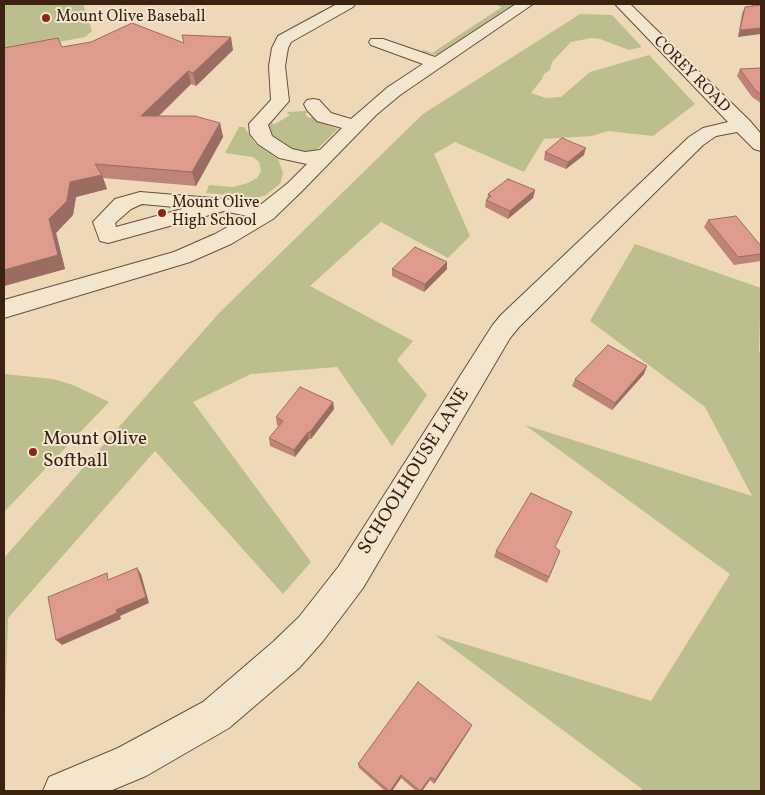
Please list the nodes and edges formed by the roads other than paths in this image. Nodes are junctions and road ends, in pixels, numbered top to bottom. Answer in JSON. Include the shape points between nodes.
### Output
{"nodes":[{"id":1,"x":348,"y":4,"type":"edge"},
{"id":2,"x":526,"y":4,"type":"edge"},
{"id":3,"x":622,"y":4,"type":"edge"},
{"id":4,"x":377,"y":42,"type":"dead end"},
{"id":5,"x":436,"y":63,"type":"junction"},
{"id":6,"x":313,"y":104,"type":"dead end"},
{"id":7,"x":355,"y":126,"type":"junction"},
{"id":8,"x":752,"y":135,"type":"edge"},
{"id":9,"x":286,"y":154,"type":"junction"},
{"id":10,"x":327,"y":155,"type":"junction"},
{"id":11,"x":295,"y":187,"type":"junction"},
{"id":12,"x":223,"y":205,"type":"junction"},
{"id":13,"x":266,"y":214,"type":"junction"},
{"id":14,"x":4,"y":308,"type":"edge"},
{"id":15,"x":64,"y":791,"type":"edge"}],
"edges":[{"from":1,"to":9,"type":"street","via":[[289,35],[282,43],[277,66],[280,101],[258,124],[258,129],[265,140]]},
{"from":2,"to":5,"type":"street"},
{"from":3,"to":8,"type":"street","name":"COREY ROAD"},
{"from":4,"to":5,"type":"street"},
{"from":5,"to":7,"type":"street","via":[[394,91]]},
{"from":6,"to":7,"type":"street","via":[[324,117]]},
{"from":7,"to":10,"type":"street"},
{"from":8,"to":15,"type":"street","name":"SCHOOLHOUSE LANE","via":[[710,132],[696,141],[515,316],[501,332],[351,577],[286,655],[216,715],[132,762]]},
{"from":9,"to":10,"type":"street","via":[[305,158]]},
{"from":9,"to":11,"type":"street"},
{"from":10,"to":11,"type":"street"},
{"from":11,"to":13,"type":"street"},
{"from":12,"to":12,"type":"street","via":[[108,236],[104,222],[122,204],[145,198]]},
{"from":12,"to":13,"type":"street"},
{"from":13,"to":14,"type":"street","via":[[223,239],[182,257]]}]}
